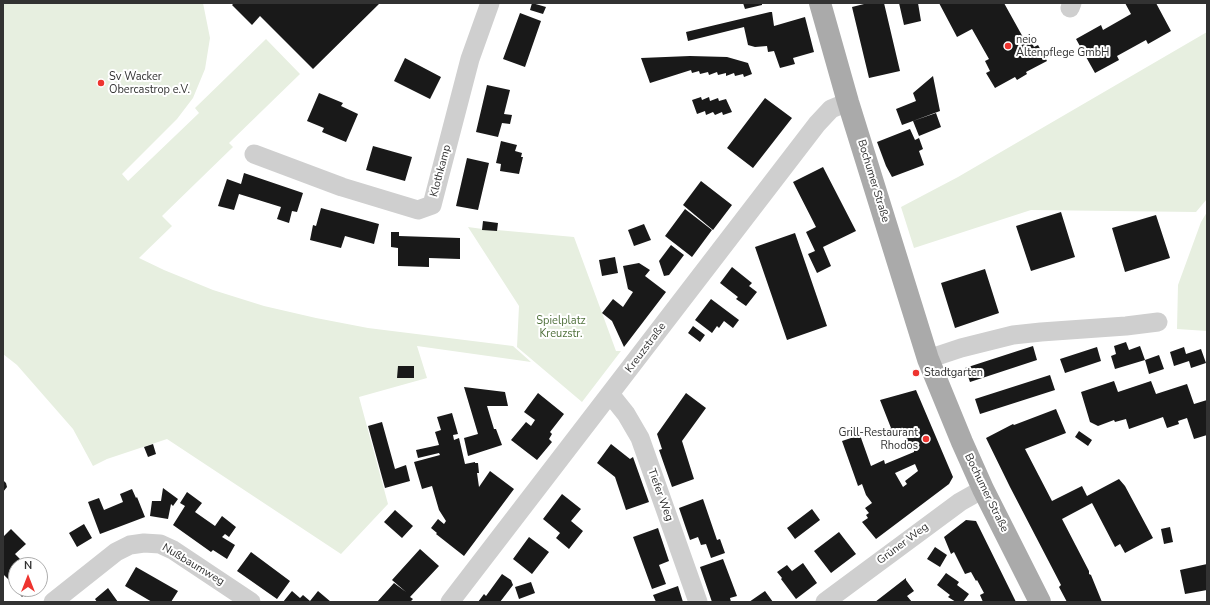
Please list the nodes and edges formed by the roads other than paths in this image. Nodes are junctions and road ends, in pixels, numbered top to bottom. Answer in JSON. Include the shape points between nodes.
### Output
{"nodes":[{"id":1,"x":490,"y":3,"type":"edge"},
{"id":2,"x":820,"y":3,"type":"edge"},
{"id":3,"x":848,"y":102,"type":"junction"},
{"id":4,"x":254,"y":154,"type":"dead end"},
{"id":5,"x":1158,"y":322,"type":"dead end"},
{"id":6,"x":928,"y":359,"type":"junction"},
{"id":7,"x":610,"y":394,"type":"junction"},
{"id":8,"x":984,"y":489,"type":"junction"},
{"id":9,"x":53,"y":602,"type":"edge"},
{"id":10,"x":251,"y":602,"type":"edge"},
{"id":11,"x":450,"y":602,"type":"edge"},
{"id":12,"x":698,"y":602,"type":"edge"},
{"id":13,"x":825,"y":602,"type":"edge"},
{"id":14,"x":1040,"y":602,"type":"edge"}],
"edges":[{"from":1,"to":4,"type":"street","name":"Klothkamp","via":[[470,59],[432,205],[418,210],[342,187]]},
{"from":2,"to":3,"type":"main road","name":"Bochumer Straße"},
{"from":3,"to":6,"type":"main road","name":"Bochumer Straße"},
{"from":3,"to":7,"type":"street","name":"Kreuzstraße","via":[[831,109],[817,124]]},
{"from":5,"to":6,"type":"street","via":[[1013,336]]},
{"from":6,"to":8,"type":"main road","name":"Bochumer Straße"},
{"from":7,"to":11,"type":"street","name":"Kreuzstraße"},
{"from":7,"to":12,"type":"street","name":"Tiefer Weg","via":[[640,438]]},
{"from":8,"to":13,"type":"street","name":"Grüner Weg","via":[[960,502]]},
{"from":8,"to":14,"type":"main road","name":"Bochumer Straße"},
{"from":9,"to":10,"type":"street","name":"Nußbaumweg","via":[[116,552],[130,545],[144,543],[160,544],[173,550]]}]}
